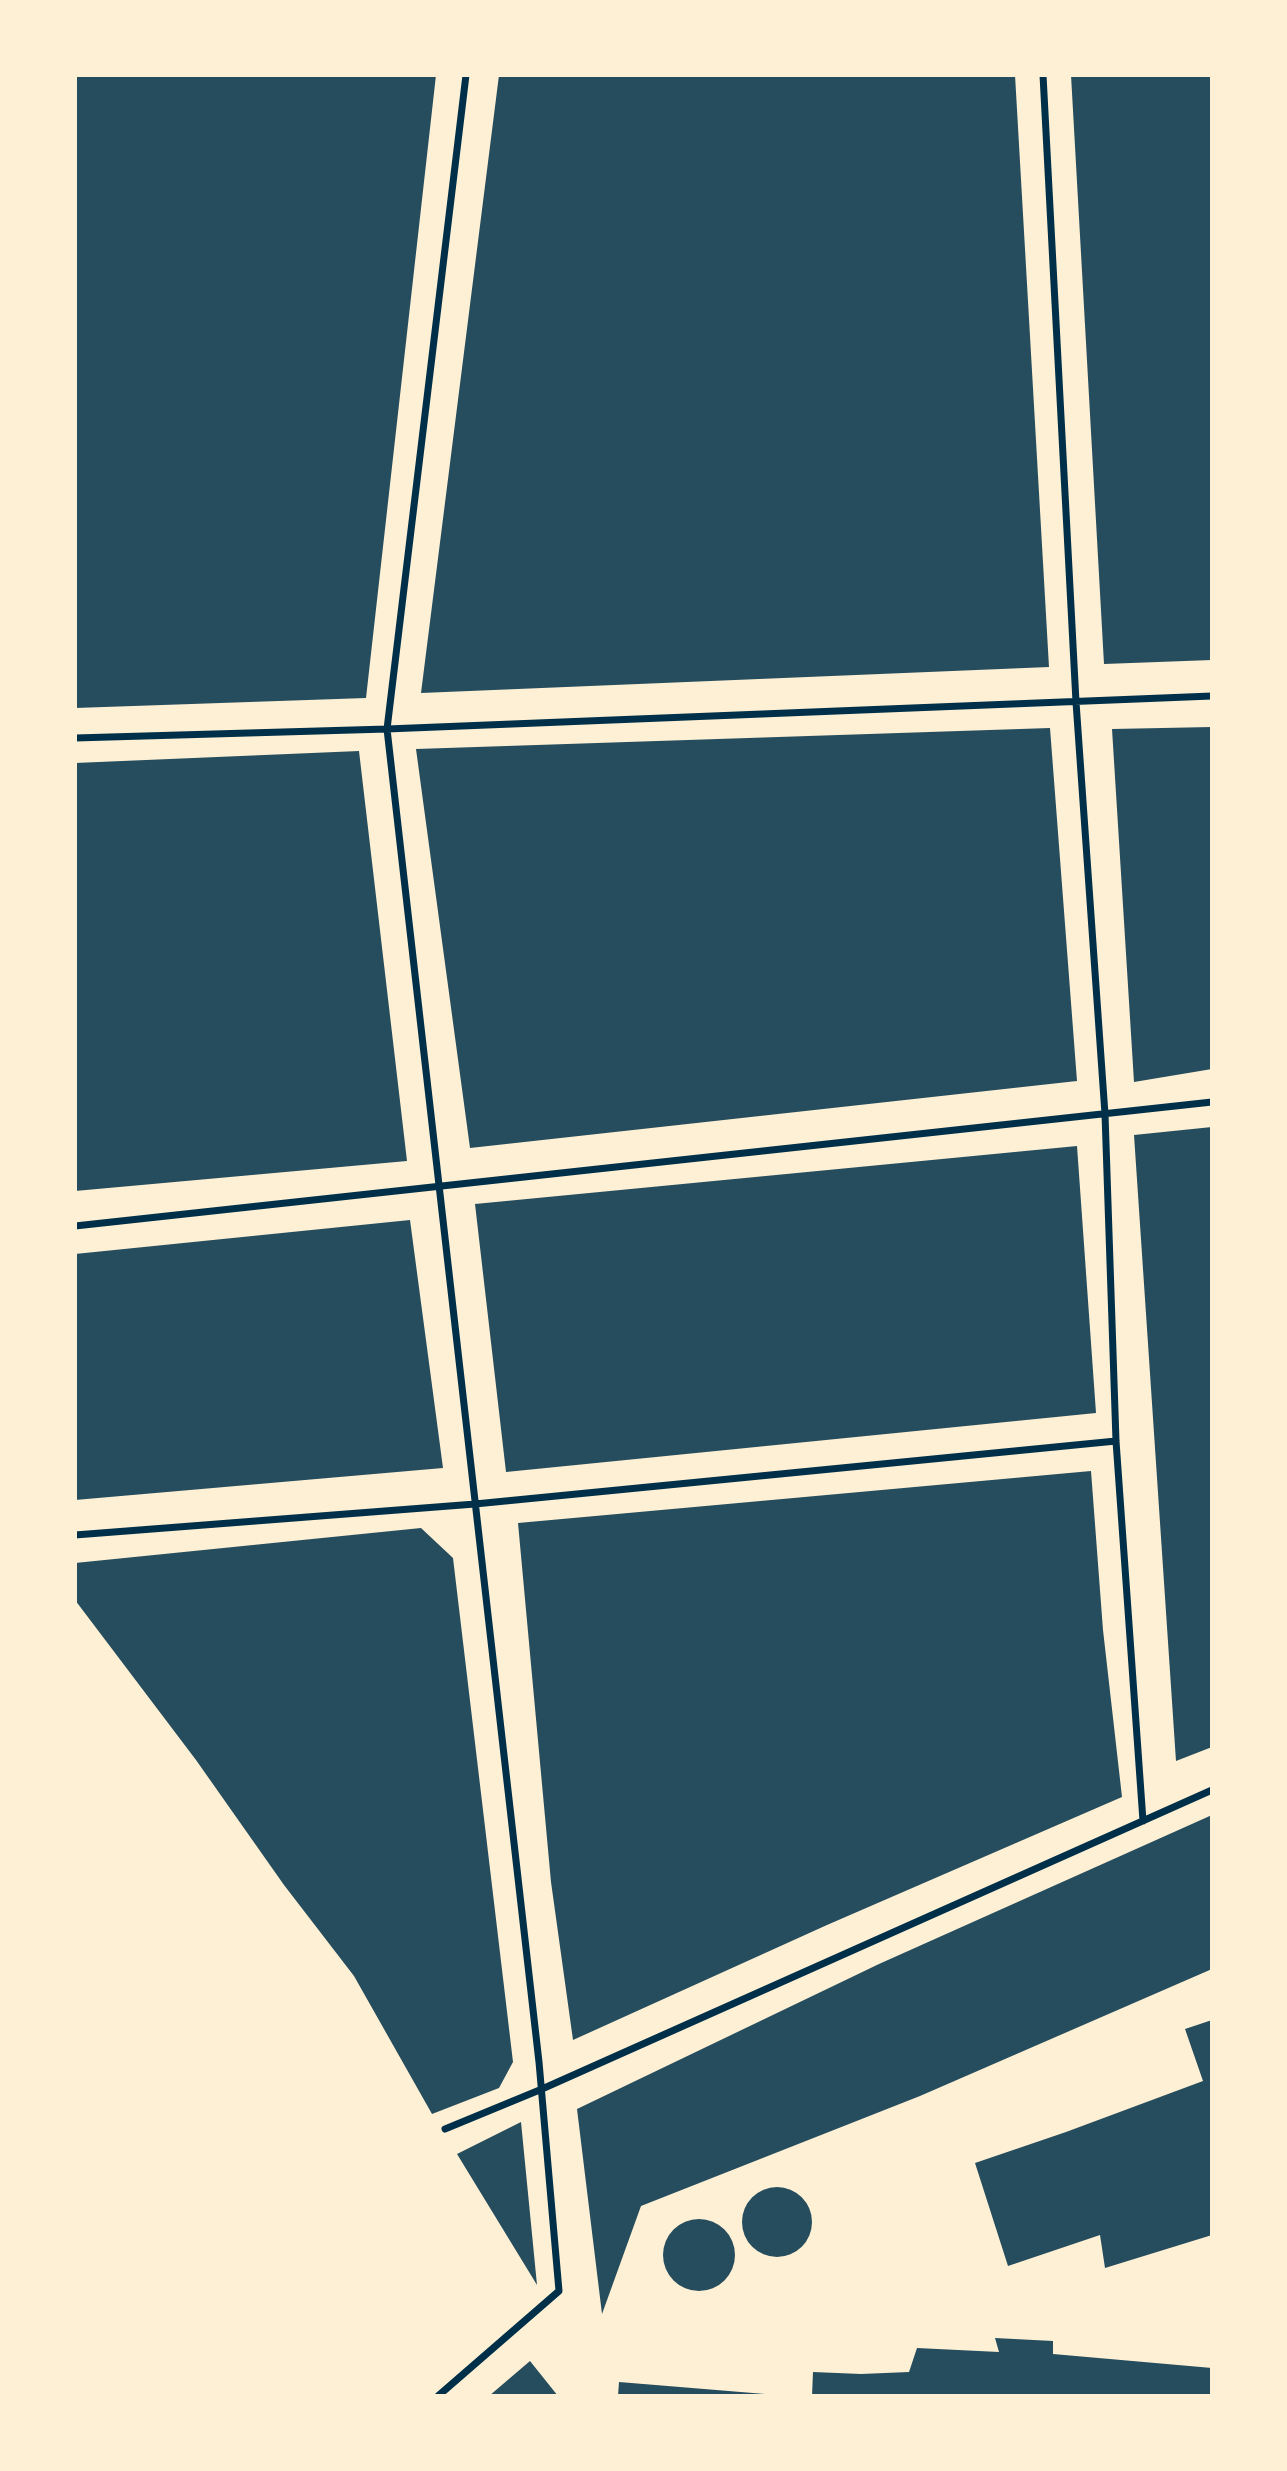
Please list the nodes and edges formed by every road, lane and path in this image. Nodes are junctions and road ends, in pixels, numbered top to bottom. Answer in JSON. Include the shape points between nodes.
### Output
{"nodes":[{"id":1,"x":466,"y":75,"type":"edge"},
{"id":2,"x":1043,"y":75,"type":"edge"},
{"id":3,"x":1212,"y":696,"type":"edge"},
{"id":4,"x":1076,"y":702,"type":"junction"},
{"id":5,"x":387,"y":729,"type":"junction"},
{"id":6,"x":75,"y":738,"type":"edge"},
{"id":7,"x":1212,"y":1102,"type":"edge"},
{"id":8,"x":1105,"y":1114,"type":"junction"},
{"id":9,"x":438,"y":1187,"type":"junction"},
{"id":10,"x":75,"y":1226,"type":"edge"},
{"id":11,"x":1116,"y":1441,"type":"junction"},
{"id":12,"x":475,"y":1504,"type":"junction"},
{"id":13,"x":75,"y":1535,"type":"edge"},
{"id":14,"x":1212,"y":1790,"type":"edge"},
{"id":15,"x":1143,"y":1821,"type":"junction"},
{"id":16,"x":542,"y":2090,"type":"junction"},
{"id":17,"x":445,"y":2129,"type":"dead end"},
{"id":18,"x":438,"y":2396,"type":"edge"}],
"edges":[{"from":1,"to":5,"type":"street"},
{"from":2,"to":4,"type":"street"},
{"from":3,"to":4,"type":"street"},
{"from":4,"to":5,"type":"street"},
{"from":4,"to":8,"type":"street"},
{"from":5,"to":6,"type":"street"},
{"from":5,"to":9,"type":"street"},
{"from":7,"to":8,"type":"street"},
{"from":8,"to":9,"type":"street"},
{"from":8,"to":11,"type":"street"},
{"from":9,"to":10,"type":"street"},
{"from":9,"to":12,"type":"street"},
{"from":11,"to":12,"type":"street"},
{"from":11,"to":15,"type":"street"},
{"from":12,"to":13,"type":"street"},
{"from":12,"to":16,"type":"street"},
{"from":14,"to":15,"type":"street"},
{"from":15,"to":16,"type":"street"},
{"from":16,"to":17,"type":"street"},
{"from":16,"to":18,"type":"street","via":[[559,2291]]}]}
